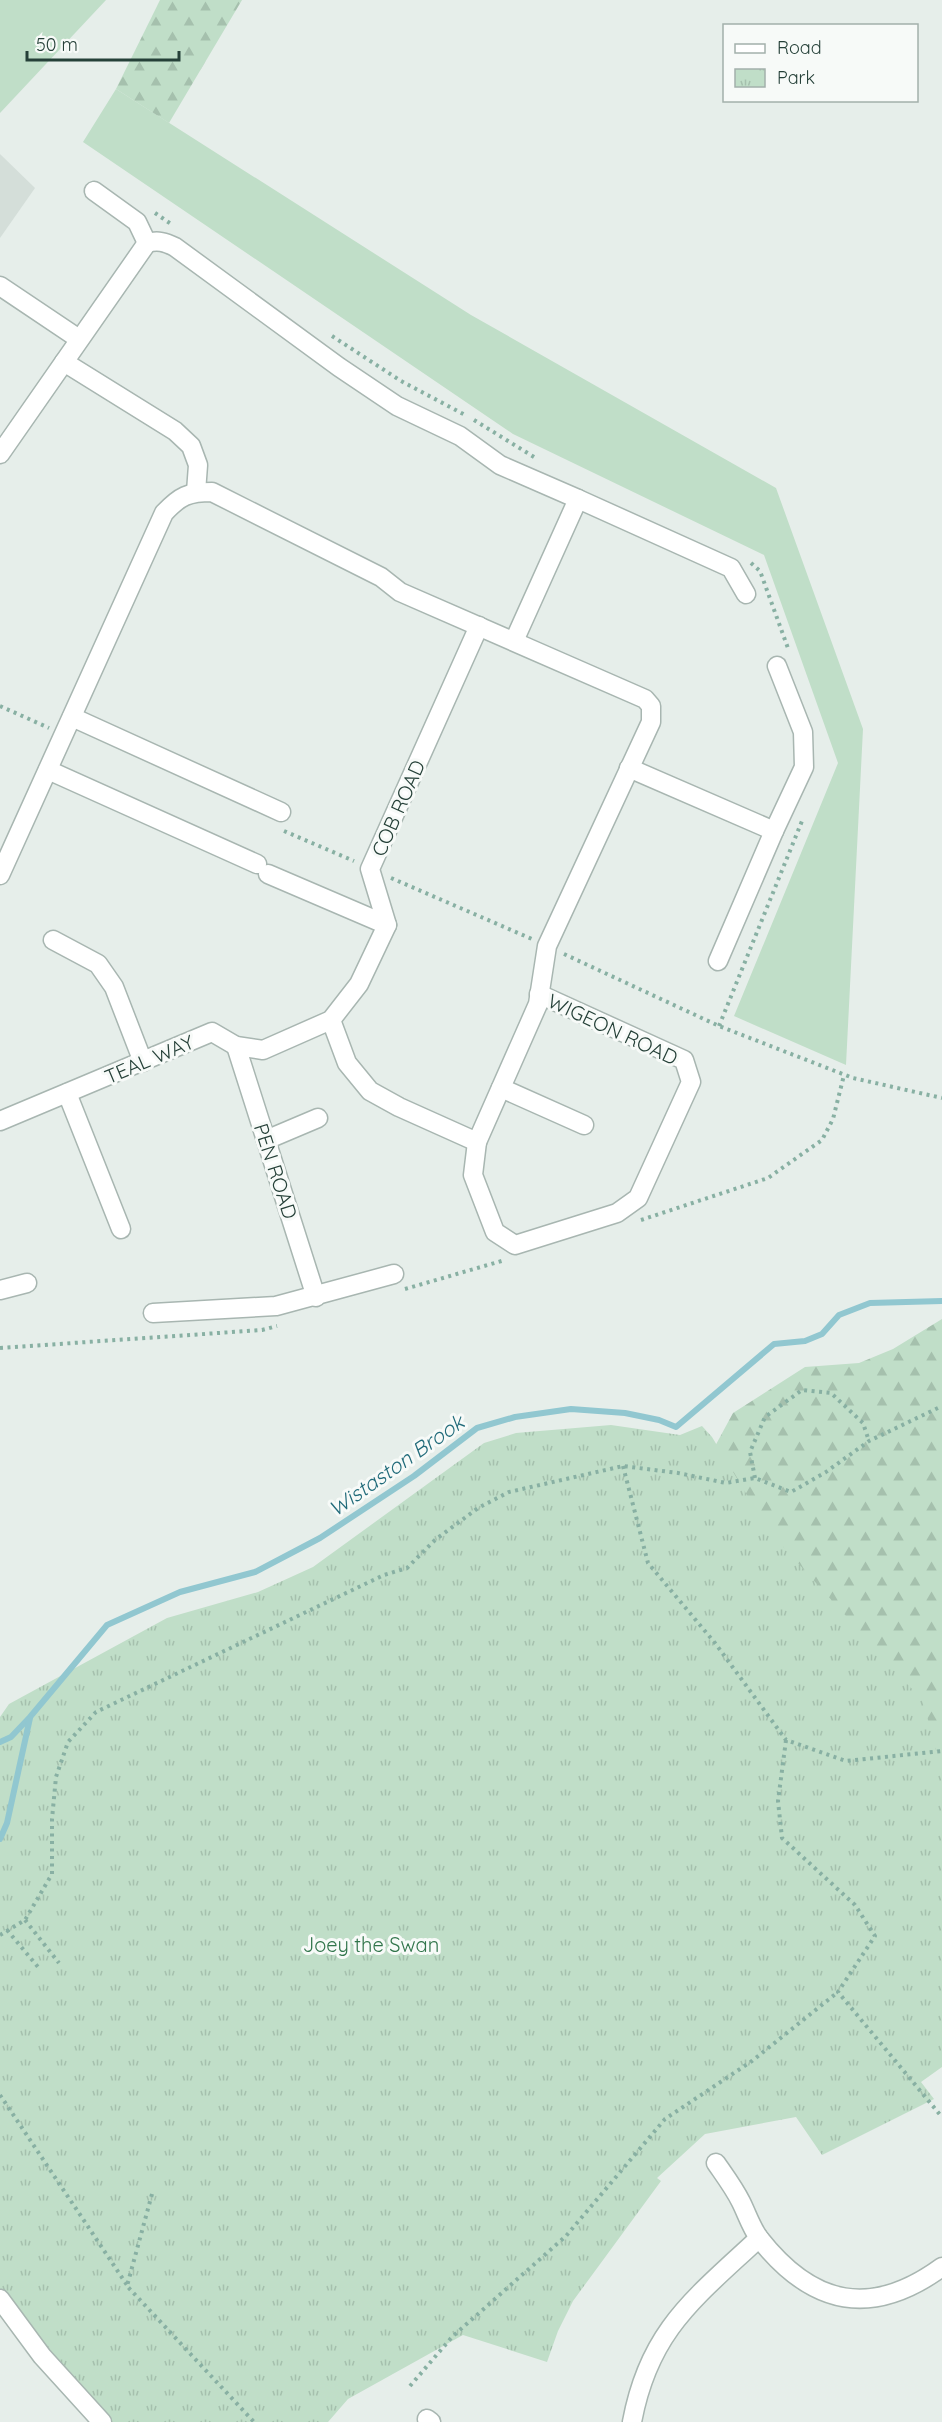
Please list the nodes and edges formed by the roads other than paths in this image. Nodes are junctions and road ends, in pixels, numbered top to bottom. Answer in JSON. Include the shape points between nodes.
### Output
{"nodes":[{"id":1,"x":94,"y":191,"type":"dead end"},
{"id":2,"x":147,"y":243,"type":"junction"},
{"id":3,"x":0,"y":286,"type":"edge"},
{"id":4,"x":79,"y":339,"type":"junction"},
{"id":5,"x":64,"y":362,"type":"junction"},
{"id":6,"x":0,"y":454,"type":"edge"},
{"id":7,"x":196,"y":492,"type":"junction"},
{"id":8,"x":578,"y":499,"type":"junction"},
{"id":9,"x":746,"y":594,"type":"dead end"},
{"id":10,"x":479,"y":626,"type":"junction"},
{"id":11,"x":514,"y":641,"type":"junction"},
{"id":12,"x":785,"y":663,"type":"road end"},
{"id":13,"x":72,"y":717,"type":"junction"},
{"id":14,"x":629,"y":768,"type":"junction"},
{"id":15,"x":48,"y":770,"type":"junction"},
{"id":16,"x":278,"y":819,"type":"road end"},
{"id":17,"x":774,"y":831,"type":"junction"},
{"id":18,"x":0,"y":874,"type":"edge"},
{"id":19,"x":387,"y":925,"type":"junction"},
{"id":20,"x":53,"y":940,"type":"dead end"},
{"id":21,"x":718,"y":961,"type":"dead end"},
{"id":22,"x":539,"y":994,"type":"junction"},
{"id":23,"x":331,"y":1020,"type":"junction"},
{"id":24,"x":237,"y":1046,"type":"junction"},
{"id":25,"x":143,"y":1062,"type":"junction"},
{"id":26,"x":501,"y":1088,"type":"junction"},
{"id":27,"x":67,"y":1093,"type":"junction"},
{"id":28,"x":318,"y":1118,"type":"dead end"},
{"id":29,"x":0,"y":1121,"type":"edge"},
{"id":30,"x":584,"y":1125,"type":"dead end"},
{"id":31,"x":266,"y":1140,"type":"junction"},
{"id":32,"x":477,"y":1142,"type":"junction"},
{"id":33,"x":121,"y":1229,"type":"dead end"},
{"id":34,"x":27,"y":1283,"type":"dead end"},
{"id":35,"x":394,"y":1283,"type":"road end"},
{"id":36,"x":0,"y":1290,"type":"edge"},
{"id":37,"x":316,"y":1297,"type":"junction"},
{"id":38,"x":153,"y":1313,"type":"dead end"},
{"id":39,"x":716,"y":2163,"type":"dead end"},
{"id":40,"x":759,"y":2238,"type":"junction"},
{"id":41,"x":942,"y":2267,"type":"edge"},
{"id":42,"x":0,"y":2299,"type":"edge"},
{"id":43,"x":102,"y":2422,"type":"edge"},
{"id":44,"x":632,"y":2422,"type":"edge"}],
"edges":[{"from":1,"to":2,"type":"street","via":[[137,222]]},
{"from":2,"to":4,"type":"street"},
{"from":2,"to":8,"type":"street","via":[[155,241],[175,247],[398,406],[460,435],[500,465]]},
{"from":3,"to":4,"type":"street"},
{"from":4,"to":5,"type":"street"},
{"from":5,"to":6,"type":"street"},
{"from":5,"to":7,"type":"street","via":[[175,431],[191,446],[198,465]]},
{"from":7,"to":10,"type":"street","via":[[212,492],[381,577],[400,591]]},
{"from":7,"to":13,"type":"street","via":[[177,498],[164,513]]},
{"from":8,"to":9,"type":"street","via":[[731,568]]},
{"from":8,"to":11,"type":"street"},
{"from":10,"to":11,"type":"street"},
{"from":10,"to":19,"type":"street","name":"COB ROAD","via":[[370,869]]},
{"from":11,"to":14,"type":"street","via":[[645,699],[651,706],[651,722]]},
{"from":12,"to":17,"type":"street","via":[[803,732],[804,767]]},
{"from":13,"to":15,"type":"street"},
{"from":13,"to":16,"type":"street"},
{"from":14,"to":17,"type":"street"},
{"from":14,"to":22,"type":"street","via":[[547,946]]},
{"from":15,"to":18,"type":"street"},
{"from":15,"to":19,"type":"street"},
{"from":17,"to":21,"type":"street"},
{"from":19,"to":23,"type":"street","via":[[359,984]]},
{"from":20,"to":25,"type":"street","via":[[98,964],[114,987]]},
{"from":22,"to":26,"type":"street"},
{"from":22,"to":32,"type":"street","name":"WIGEON ROAD","via":[[684,1060],[691,1082],[638,1198],[617,1213],[515,1245],[495,1232],[473,1175]]},
{"from":23,"to":24,"type":"street","name":"TEAL WAY","via":[[263,1050]]},
{"from":23,"to":32,"type":"street","via":[[348,1063],[370,1092]]},
{"from":24,"to":25,"type":"street","name":"TEAL WAY","via":[[213,1032]]},
{"from":24,"to":31,"type":"street","name":"PEN ROAD"},
{"from":25,"to":27,"type":"street","name":"TEAL WAY"},
{"from":26,"to":30,"type":"street"},
{"from":26,"to":32,"type":"street"},
{"from":27,"to":29,"type":"street","name":"TEAL WAY"},
{"from":27,"to":33,"type":"street"},
{"from":28,"to":31,"type":"street"},
{"from":31,"to":37,"type":"street","name":"PEN ROAD"},
{"from":34,"to":36,"type":"street"},
{"from":35,"to":37,"type":"street"},
{"from":37,"to":38,"type":"street","via":[[276,1306]]},
{"from":39,"to":40,"type":"street"},
{"from":40,"to":41,"type":"street","via":[[800,2277],[843,2298],[900,2292]]},
{"from":40,"to":44,"type":"street","via":[[691,2302],[660,2341],[642,2380]]},
{"from":42,"to":43,"type":"street","via":[[42,2356]]}]}
